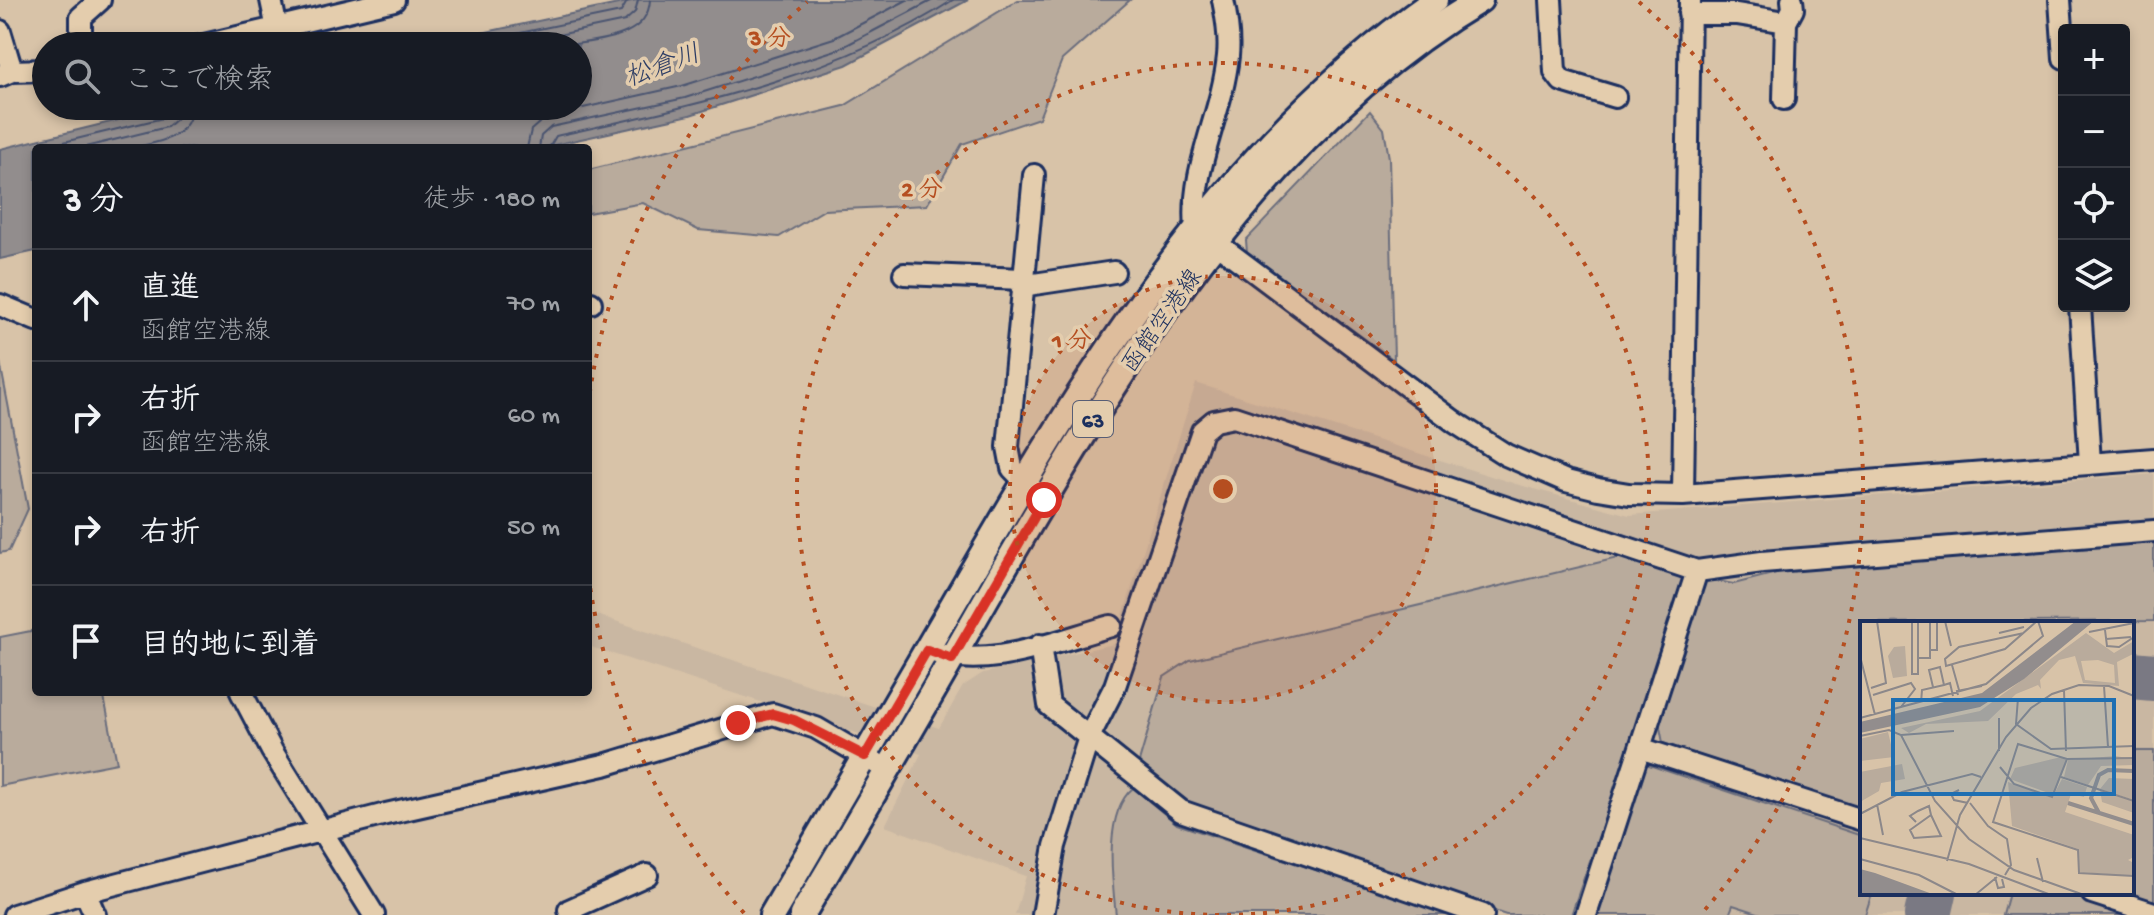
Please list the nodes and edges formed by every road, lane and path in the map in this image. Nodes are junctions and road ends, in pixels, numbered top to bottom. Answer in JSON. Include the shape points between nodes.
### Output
{"nodes":[{"id":1,"x":100,"y":0,"type":"edge"},
{"id":2,"x":271,"y":0,"type":"edge"},
{"id":3,"x":394,"y":0,"type":"edge"},
{"id":4,"x":1223,"y":0,"type":"edge"},
{"id":5,"x":1435,"y":0,"type":"edge"},
{"id":6,"x":1480,"y":0,"type":"edge"},
{"id":7,"x":1551,"y":0,"type":"edge"},
{"id":8,"x":1792,"y":0,"type":"edge"},
{"id":9,"x":2060,"y":0,"type":"edge"},
{"id":10,"x":1690,"y":7,"type":"edge"},
{"id":11,"x":79,"y":9,"type":"edge"},
{"id":12,"x":1786,"y":22,"type":"junction"},
{"id":13,"x":2062,"y":24,"type":"edge"},
{"id":14,"x":277,"y":29,"type":"junction"},
{"id":15,"x":0,"y":31,"type":"edge"},
{"id":16,"x":80,"y":32,"type":"edge"},
{"id":17,"x":263,"y":32,"type":"edge"},
{"id":18,"x":32,"y":71,"type":"edge"},
{"id":19,"x":6,"y":73,"type":"edge"},
{"id":20,"x":1615,"y":97,"type":"dead end"},
{"id":21,"x":1784,"y":99,"type":"dead end"},
{"id":22,"x":1034,"y":175,"type":"dead end"},
{"id":23,"x":1196,"y":228,"type":"junction"},
{"id":24,"x":1215,"y":244,"type":"junction"},
{"id":25,"x":1114,"y":272,"type":"dead end"},
{"id":26,"x":904,"y":274,"type":"dead end"},
{"id":27,"x":1022,"y":283,"type":"junction"},
{"id":28,"x":0,"y":305,"type":"edge"},
{"id":29,"x":2080,"y":312,"type":"edge"},
{"id":30,"x":32,"y":318,"type":"edge"},
{"id":31,"x":2154,"y":459,"type":"edge"},
{"id":32,"x":2090,"y":463,"type":"junction"},
{"id":33,"x":1025,"y":483,"type":"junction"},
{"id":34,"x":1683,"y":495,"type":"junction"},
{"id":35,"x":1044,"y":500,"type":"junction"},
{"id":36,"x":2154,"y":531,"type":"edge"},
{"id":37,"x":1697,"y":571,"type":"junction"},
{"id":38,"x":1111,"y":626,"type":"dead end"},
{"id":39,"x":1040,"y":645,"type":"junction"},
{"id":40,"x":927,"y":650,"type":"junction"},
{"id":41,"x":952,"y":659,"type":"junction"},
{"id":42,"x":243,"y":696,"type":"edge"},
{"id":43,"x":1089,"y":737,"type":"junction"},
{"id":44,"x":1640,"y":748,"type":"junction"},
{"id":45,"x":865,"y":756,"type":"junction"},
{"id":46,"x":888,"y":770,"type":"junction"},
{"id":47,"x":1860,"y":819,"type":"edge"},
{"id":48,"x":320,"y":832,"type":"junction"},
{"id":49,"x":647,"y":875,"type":"dead end"},
{"id":50,"x":85,"y":892,"type":"junction"},
{"id":51,"x":2098,"y":895,"type":"edge"},
{"id":52,"x":46,"y":910,"type":"edge"},
{"id":53,"x":2154,"y":913,"type":"edge"},
{"id":54,"x":14,"y":915,"type":"edge"},
{"id":55,"x":95,"y":915,"type":"edge"},
{"id":56,"x":374,"y":915,"type":"edge"},
{"id":57,"x":572,"y":915,"type":"edge"},
{"id":58,"x":772,"y":915,"type":"edge"},
{"id":59,"x":802,"y":915,"type":"edge"},
{"id":60,"x":1043,"y":915,"type":"edge"},
{"id":61,"x":1483,"y":915,"type":"edge"},
{"id":62,"x":1586,"y":915,"type":"edge"}],
"edges":[{"from":1,"to":11,"type":"street"},
{"from":2,"to":14,"type":"street"},
{"from":3,"to":14,"type":"street"},
{"from":4,"to":23,"type":"street","via":[[1228,58],[1197,184]]},
{"from":5,"to":23,"type":"main road","name":"函館空港線","number":"63","via":[[1308,103]]},
{"from":6,"to":24,"type":"main road","name":"函館空港線","number":"63","via":[[1411,47],[1347,101]]},
{"from":7,"to":20,"type":"street","via":[[1555,72],[1562,81]]},
{"from":8,"to":12,"type":"street"},
{"from":9,"to":13,"type":"street"},
{"from":10,"to":12,"type":"street"},
{"from":10,"to":34,"type":"street"},
{"from":11,"to":16,"type":"street"},
{"from":12,"to":21,"type":"street"},
{"from":14,"to":17,"type":"street"},
{"from":15,"to":19,"type":"street"},
{"from":18,"to":19,"type":"street"},
{"from":22,"to":27,"type":"street"},
{"from":23,"to":24,"type":"street"},
{"from":23,"to":33,"type":"main road","name":"函館空港線","number":"63","via":[[1105,354]]},
{"from":24,"to":34,"type":"street","via":[[1506,455],[1598,489]]},
{"from":24,"to":35,"type":"main road","name":"函館空港線","number":"63","via":[[1128,367]]},
{"from":25,"to":27,"type":"street"},
{"from":26,"to":27,"type":"street"},
{"from":27,"to":33,"type":"street","via":[[1008,447],[1012,468]]},
{"from":28,"to":30,"type":"street"},
{"from":29,"to":32,"type":"street"},
{"from":31,"to":32,"type":"street"},
{"from":32,"to":34,"type":"street"},
{"from":33,"to":35,"type":"street"},
{"from":33,"to":40,"type":"main road","name":"函館空港線","number":"63"},
{"from":35,"to":41,"type":"main road","name":"函館空港線","number":"63"},
{"from":36,"to":37,"type":"street"},
{"from":37,"to":43,"type":"street","via":[[1234,417],[1214,421],[1202,431],[1115,686]]},
{"from":37,"to":44,"type":"street"},
{"from":38,"to":39,"type":"street"},
{"from":39,"to":41,"type":"street","via":[[986,659]]},
{"from":39,"to":43,"type":"street","via":[[1049,705]]},
{"from":40,"to":41,"type":"street"},
{"from":40,"to":45,"type":"main road","name":"函館空港線","number":"63"},
{"from":41,"to":46,"type":"main road","name":"函館空港線","number":"63"},
{"from":42,"to":48,"type":"street"},
{"from":43,"to":60,"type":"street","via":[[1055,846]]},
{"from":43,"to":61,"type":"street","via":[[1181,811]]},
{"from":44,"to":47,"type":"street"},
{"from":44,"to":62,"type":"street"},
{"from":45,"to":46,"type":"street"},
{"from":45,"to":48,"type":"street","via":[[816,728],[773,714],[604,765]]},
{"from":45,"to":58,"type":"main road","name":"函館空港線","number":"63"},
{"from":46,"to":59,"type":"main road","name":"函館空港線","number":"63"},
{"from":48,"to":50,"type":"street"},
{"from":48,"to":56,"type":"street"},
{"from":49,"to":57,"type":"street","via":[[569,910]]},
{"from":50,"to":52,"type":"street"},
{"from":50,"to":55,"type":"street"},
{"from":51,"to":53,"type":"street"},
{"from":52,"to":54,"type":"street"}]}
